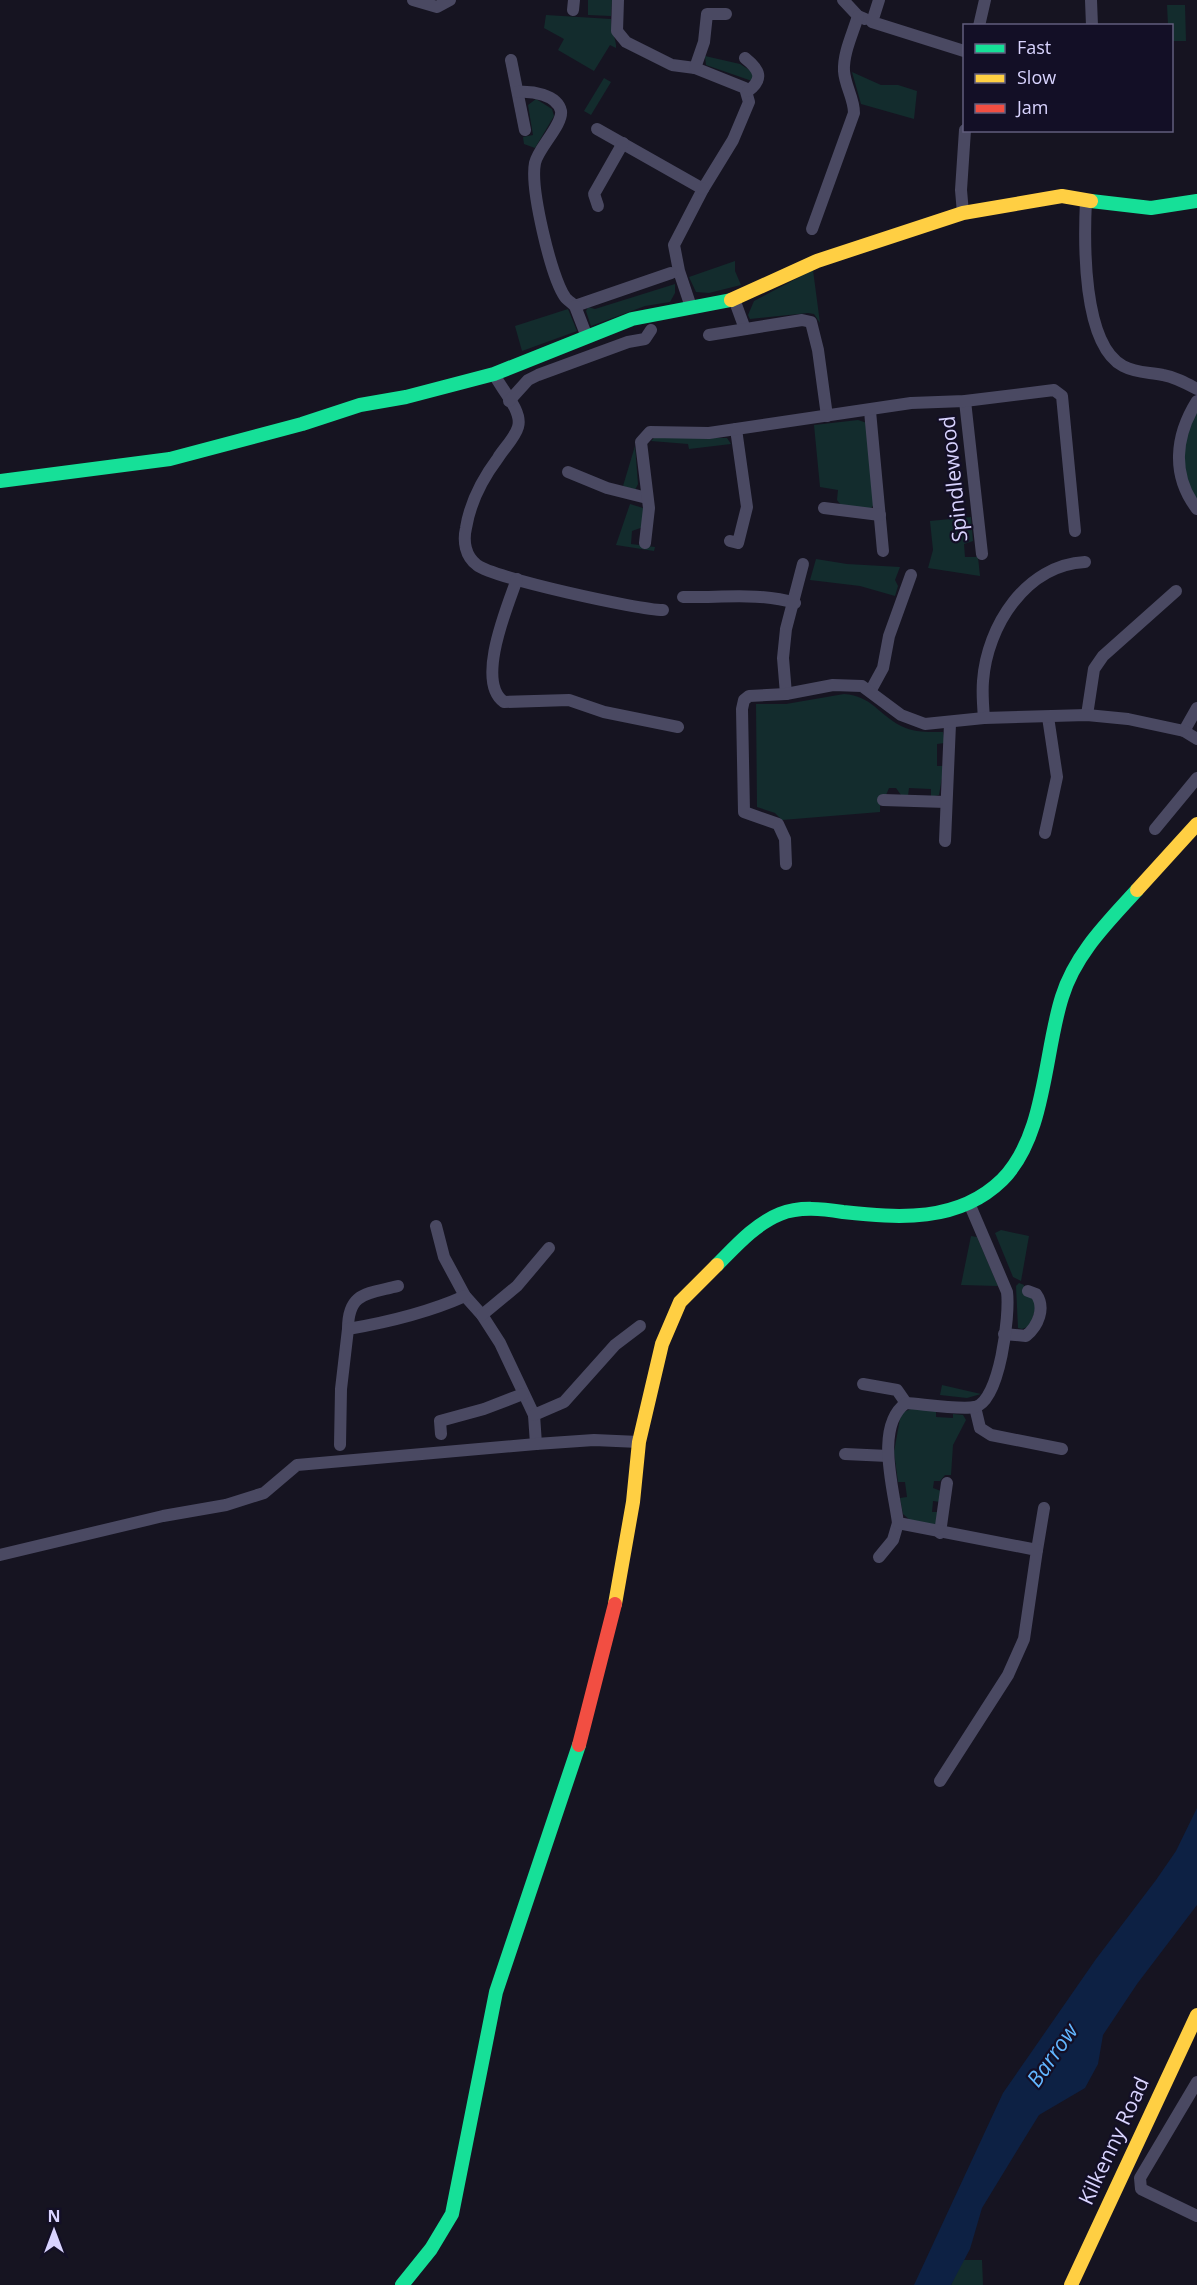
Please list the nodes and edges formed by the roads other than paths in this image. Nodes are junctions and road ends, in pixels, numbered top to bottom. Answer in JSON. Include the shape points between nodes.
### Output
{"nodes":[{"id":1,"x":413,"y":0,"type":"edge"},
{"id":2,"x":450,"y":0,"type":"edge"},
{"id":3,"x":618,"y":0,"type":"edge"},
{"id":4,"x":843,"y":0,"type":"edge"},
{"id":5,"x":879,"y":0,"type":"edge"},
{"id":6,"x":985,"y":0,"type":"edge"},
{"id":7,"x":1091,"y":0,"type":"edge"},
{"id":8,"x":726,"y":14,"type":"dead end"},
{"id":9,"x":858,"y":16,"type":"junction"},
{"id":10,"x":872,"y":22,"type":"junction"},
{"id":11,"x":979,"y":24,"type":"edge"},
{"id":12,"x":1092,"y":24,"type":"edge"},
{"id":13,"x":963,"y":51,"type":"edge"},
{"id":14,"x":745,"y":58,"type":"dead end"},
{"id":15,"x":511,"y":60,"type":"dead end"},
{"id":16,"x":695,"y":68,"type":"junction"},
{"id":17,"x":748,"y":91,"type":"junction"},
{"id":18,"x":518,"y":92,"type":"junction"},
{"id":19,"x":597,"y":129,"type":"dead end"},
{"id":20,"x":525,"y":130,"type":"dead end"},
{"id":21,"x":965,"y":132,"type":"edge"},
{"id":22,"x":623,"y":143,"type":"junction"},
{"id":23,"x":703,"y":189,"type":"junction"},
{"id":24,"x":1086,"y":200,"type":"junction"},
{"id":25,"x":1197,"y":201,"type":"edge"},
{"id":26,"x":598,"y":206,"type":"dead end"},
{"id":27,"x":963,"y":213,"type":"junction"},
{"id":28,"x":812,"y":229,"type":"dead end"},
{"id":29,"x":671,"y":273,"type":"dead end"},
{"id":30,"x":734,"y":299,"type":"junction"},
{"id":31,"x":575,"y":306,"type":"junction"},
{"id":32,"x":691,"y":307,"type":"junction"},
{"id":33,"x":745,"y":329,"type":"junction"},
{"id":34,"x":651,"y":330,"type":"dead end"},
{"id":35,"x":709,"y":335,"type":"dead end"},
{"id":36,"x":587,"y":337,"type":"junction"},
{"id":37,"x":494,"y":374,"type":"junction"},
{"id":38,"x":1197,"y":389,"type":"edge"},
{"id":39,"x":509,"y":400,"type":"junction"},
{"id":40,"x":966,"y":400,"type":"junction"},
{"id":41,"x":1197,"y":401,"type":"edge"},
{"id":42,"x":870,"y":411,"type":"junction"},
{"id":43,"x":827,"y":416,"type":"junction"},
{"id":44,"x":736,"y":429,"type":"junction"},
{"id":45,"x":568,"y":472,"type":"dead end"},
{"id":46,"x":0,"y":481,"type":"edge"},
{"id":47,"x":647,"y":498,"type":"junction"},
{"id":48,"x":824,"y":508,"type":"dead end"},
{"id":49,"x":1197,"y":509,"type":"edge"},
{"id":50,"x":880,"y":515,"type":"junction"},
{"id":51,"x":1075,"y":531,"type":"dead end"},
{"id":52,"x":730,"y":541,"type":"dead end"},
{"id":53,"x":645,"y":543,"type":"dead end"},
{"id":54,"x":883,"y":551,"type":"dead end"},
{"id":55,"x":982,"y":554,"type":"dead end"},
{"id":56,"x":1085,"y":562,"type":"dead end"},
{"id":57,"x":802,"y":564,"type":"dead end"},
{"id":58,"x":911,"y":575,"type":"dead end"},
{"id":59,"x":517,"y":579,"type":"junction"},
{"id":60,"x":1176,"y":591,"type":"dead end"},
{"id":61,"x":683,"y":597,"type":"dead end"},
{"id":62,"x":795,"y":603,"type":"junction"},
{"id":63,"x":663,"y":610,"type":"dead end"},
{"id":64,"x":871,"y":690,"type":"junction"},
{"id":65,"x":786,"y":694,"type":"junction"},
{"id":66,"x":1197,"y":708,"type":"edge"},
{"id":67,"x":1087,"y":715,"type":"junction"},
{"id":68,"x":1048,"y":717,"type":"junction"},
{"id":69,"x":984,"y":718,"type":"junction"},
{"id":70,"x":950,"y":724,"type":"junction"},
{"id":71,"x":678,"y":727,"type":"dead end"},
{"id":72,"x":1184,"y":731,"type":"junction"},
{"id":73,"x":1197,"y":740,"type":"edge"},
{"id":74,"x":1197,"y":778,"type":"edge"},
{"id":75,"x":883,"y":800,"type":"dead end"},
{"id":76,"x":946,"y":802,"type":"junction"},
{"id":77,"x":1197,"y":824,"type":"edge"},
{"id":78,"x":1155,"y":829,"type":"dead end"},
{"id":79,"x":1045,"y":833,"type":"dead end"},
{"id":80,"x":945,"y":841,"type":"dead end"},
{"id":81,"x":786,"y":864,"type":"dead end"},
{"id":82,"x":969,"y":1203,"type":"junction"},
{"id":83,"x":436,"y":1226,"type":"dead end"},
{"id":84,"x":549,"y":1248,"type":"dead end"},
{"id":85,"x":398,"y":1286,"type":"dead end"},
{"id":86,"x":1028,"y":1291,"type":"dead end"},
{"id":87,"x":465,"y":1296,"type":"junction"},
{"id":88,"x":482,"y":1315,"type":"junction"},
{"id":89,"x":640,"y":1326,"type":"dead end"},
{"id":90,"x":348,"y":1329,"type":"junction"},
{"id":91,"x":1004,"y":1334,"type":"junction"},
{"id":92,"x":863,"y":1384,"type":"dead end"},
{"id":93,"x":523,"y":1394,"type":"junction"},
{"id":94,"x":906,"y":1403,"type":"junction"},
{"id":95,"x":975,"y":1407,"type":"junction"},
{"id":96,"x":534,"y":1415,"type":"junction"},
{"id":97,"x":441,"y":1434,"type":"dead end"},
{"id":98,"x":639,"y":1442,"type":"junction"},
{"id":99,"x":536,"y":1444,"type":"junction"},
{"id":100,"x":340,"y":1445,"type":"dead end"},
{"id":101,"x":1062,"y":1449,"type":"dead end"},
{"id":102,"x":845,"y":1454,"type":"dead end"},
{"id":103,"x":888,"y":1456,"type":"junction"},
{"id":104,"x":947,"y":1483,"type":"dead end"},
{"id":105,"x":1044,"y":1508,"type":"dead end"},
{"id":106,"x":898,"y":1523,"type":"junction"},
{"id":107,"x":940,"y":1533,"type":"junction"},
{"id":108,"x":1037,"y":1550,"type":"junction"},
{"id":109,"x":0,"y":1555,"type":"edge"},
{"id":110,"x":879,"y":1557,"type":"dead end"},
{"id":111,"x":940,"y":1781,"type":"dead end"},
{"id":112,"x":1197,"y":2015,"type":"edge"},
{"id":113,"x":1197,"y":2082,"type":"edge"},
{"id":114,"x":1197,"y":2216,"type":"edge"},
{"id":115,"x":402,"y":2285,"type":"edge"},
{"id":116,"x":1071,"y":2285,"type":"edge"}],
"edges":[{"from":1,"to":2,"type":"street","via":[[437,7]]},
{"from":3,"to":16,"type":"street","via":[[617,31],[626,42],[672,65]]},
{"from":4,"to":9,"type":"street"},
{"from":5,"to":10,"type":"street"},
{"from":6,"to":11,"type":"street"},
{"from":7,"to":12,"type":"street"},
{"from":8,"to":16,"type":"street","via":[[707,14],[704,42]]},
{"from":9,"to":10,"type":"street"},
{"from":9,"to":28,"type":"street","via":[[844,62],[854,113]]},
{"from":10,"to":13,"type":"street"},
{"from":14,"to":17,"type":"street","via":[[756,68],[759,78],[758,84]]},
{"from":15,"to":18,"type":"street"},
{"from":16,"to":17,"type":"street"},
{"from":17,"to":23,"type":"street","via":[[749,102],[733,140]]},
{"from":18,"to":20,"type":"street"},
{"from":18,"to":31,"type":"street","via":[[543,95],[556,102],[561,112],[535,163],[537,205],[565,297]]},
{"from":19,"to":22,"type":"street"},
{"from":21,"to":27,"type":"street"},
{"from":22,"to":23,"type":"street"},
{"from":22,"to":26,"type":"street","via":[[594,194]]},
{"from":23,"to":32,"type":"street","via":[[674,245]]},
{"from":24,"to":25,"type":"street","via":[[1151,208]]},
{"from":24,"to":27,"type":"street","via":[[1038,198]]},
{"from":24,"to":38,"type":"street","via":[[1090,295],[1109,354],[1135,372],[1161,374]]},
{"from":27,"to":30,"type":"street","via":[[817,261]]},
{"from":29,"to":31,"type":"street"},
{"from":30,"to":32,"type":"street"},
{"from":30,"to":33,"type":"street"},
{"from":31,"to":36,"type":"street"},
{"from":32,"to":36,"type":"street","via":[[632,319]]},
{"from":33,"to":35,"type":"street"},
{"from":33,"to":43,"type":"street","via":[[802,320],[812,322]]},
{"from":34,"to":39,"type":"street","via":[[645,339],[538,375]]},
{"from":36,"to":37,"type":"street"},
{"from":37,"to":39,"type":"street"},
{"from":37,"to":46,"type":"street","via":[[360,405],[170,459]]},
{"from":39,"to":59,"type":"street","via":[[517,414],[518,428],[474,500],[464,537],[466,550],[477,566]]},
{"from":40,"to":42,"type":"street","name":"Spindlewood","via":[[911,403]]},
{"from":40,"to":51,"type":"street","name":"Spindlewood","via":[[1059,392]]},
{"from":40,"to":55,"type":"street","name":"Spindlewood"},
{"from":41,"to":49,"type":"street","via":[[1182,428],[1179,455],[1184,488]]},
{"from":42,"to":43,"type":"street","name":"Spindlewood"},
{"from":42,"to":50,"type":"street"},
{"from":43,"to":44,"type":"street","name":"Spindlewood"},
{"from":44,"to":47,"type":"street","name":"Spindlewood","via":[[709,433],[655,430],[644,435],[641,450]]},
{"from":44,"to":52,"type":"street","via":[[747,507],[738,543]]},
{"from":45,"to":47,"type":"street","via":[[607,488]]},
{"from":47,"to":53,"type":"street","name":"Spindlewood"},
{"from":48,"to":50,"type":"street"},
{"from":50,"to":54,"type":"street"},
{"from":56,"to":69,"type":"street","via":[[1064,563],[1043,574],[1015,599],[1002,618],[988,652],[983,681]]},
{"from":57,"to":62,"type":"street"},
{"from":58,"to":64,"type":"street","via":[[889,636],[883,668]]},
{"from":59,"to":63,"type":"street","via":[[637,608]]},
{"from":59,"to":71,"type":"street","via":[[493,658],[492,676],[499,699],[569,700],[604,712]]},
{"from":60,"to":67,"type":"street","via":[[1103,656],[1094,669]]},
{"from":61,"to":62,"type":"street","via":[[748,596]]},
{"from":62,"to":65,"type":"street","via":[[786,629],[783,658]]},
{"from":64,"to":65,"type":"street","via":[[833,685]]},
{"from":64,"to":70,"type":"street","via":[[901,715],[925,724]]},
{"from":65,"to":81,"type":"street","via":[[749,696],[742,710],[744,812],[778,824],[785,839]]},
{"from":66,"to":72,"type":"street"},
{"from":67,"to":68,"type":"street"},
{"from":67,"to":72,"type":"street"},
{"from":68,"to":69,"type":"street"},
{"from":68,"to":79,"type":"street","via":[[1057,777]]},
{"from":69,"to":70,"type":"street"},
{"from":70,"to":76,"type":"street"},
{"from":72,"to":73,"type":"street"},
{"from":74,"to":78,"type":"street"},
{"from":75,"to":76,"type":"street"},
{"from":76,"to":80,"type":"street"},
{"from":77,"to":82,"type":"street","via":[[1083,951],[1062,995],[1043,1092],[1026,1144],[1002,1180]]},
{"from":82,"to":91,"type":"street","via":[[1007,1292]]},
{"from":82,"to":98,"type":"street","via":[[915,1218],[797,1209],[765,1222],[680,1302],[662,1344]]},
{"from":83,"to":87,"type":"street","via":[[444,1257]]},
{"from":84,"to":88,"type":"street","via":[[517,1286]]},
{"from":85,"to":90,"type":"street","via":[[353,1302],[349,1306]]},
{"from":86,"to":91,"type":"street","via":[[1036,1294],[1041,1303],[1036,1325],[1026,1336]]},
{"from":87,"to":88,"type":"street"},
{"from":87,"to":90,"type":"street","via":[[403,1319]]},
{"from":88,"to":93,"type":"street"},
{"from":89,"to":96,"type":"street","via":[[615,1345],[564,1402]]},
{"from":90,"to":100,"type":"street"},
{"from":91,"to":95,"type":"street","via":[[996,1381],[986,1401]]},
{"from":92,"to":94,"type":"street","via":[[897,1390]]},
{"from":93,"to":96,"type":"street"},
{"from":93,"to":97,"type":"street","via":[[440,1421]]},
{"from":94,"to":95,"type":"street"},
{"from":94,"to":103,"type":"street","via":[[895,1415]]},
{"from":95,"to":101,"type":"street","via":[[980,1428],[991,1435]]},
{"from":96,"to":99,"type":"street"},
{"from":98,"to":99,"type":"street"},
{"from":98,"to":115,"type":"street","via":[[613,1615],[583,1732],[496,1992],[452,2214]]},
{"from":99,"to":109,"type":"street","via":[[297,1465],[255,1496]]},
{"from":102,"to":103,"type":"street"},
{"from":103,"to":106,"type":"street"},
{"from":104,"to":107,"type":"street"},
{"from":105,"to":108,"type":"street"},
{"from":106,"to":107,"type":"street"},
{"from":106,"to":110,"type":"street"},
{"from":107,"to":108,"type":"street"},
{"from":108,"to":111,"type":"street","via":[[1024,1639],[1008,1675]]},
{"from":112,"to":116,"type":"street","name":"Kilkenny Road"},
{"from":113,"to":114,"type":"street","via":[[1140,2178],[1141,2189]]}]}
